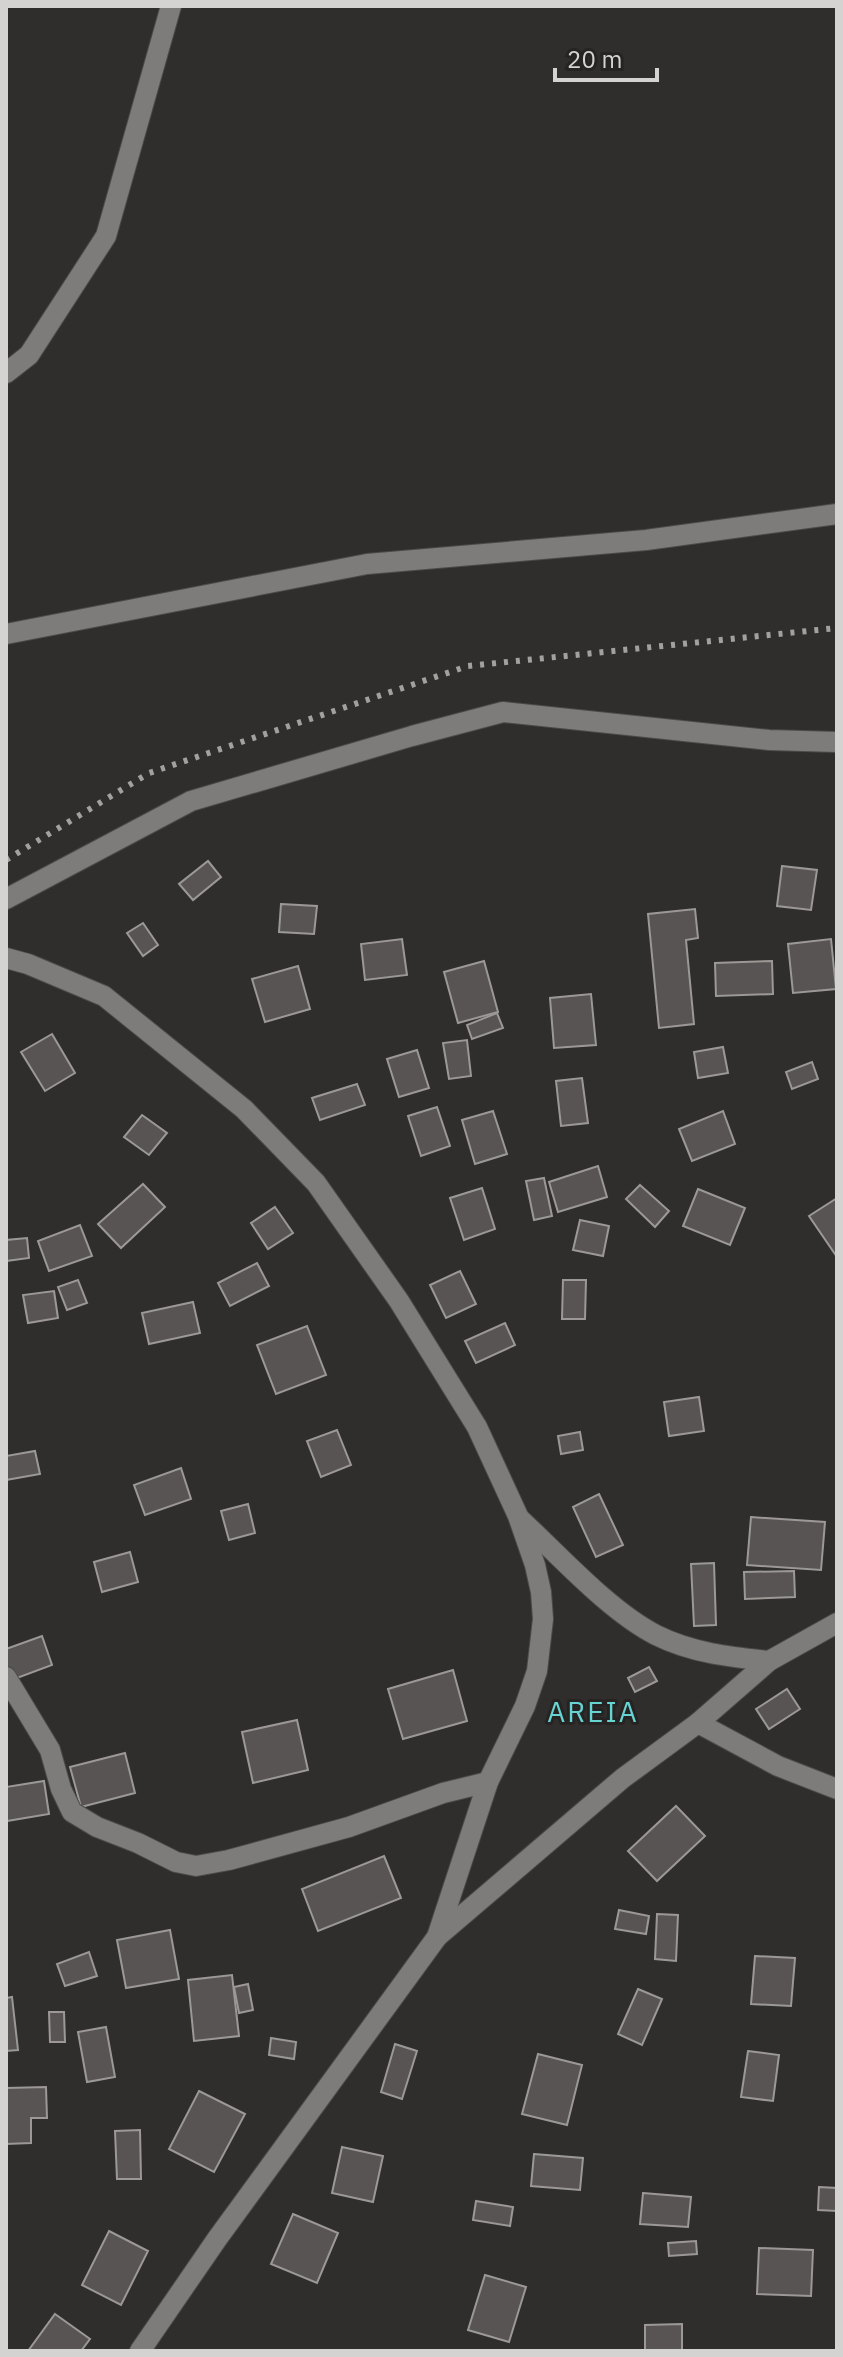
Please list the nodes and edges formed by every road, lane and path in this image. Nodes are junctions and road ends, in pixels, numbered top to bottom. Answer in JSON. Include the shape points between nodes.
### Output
{"nodes":[{"id":1,"x":171,"y":6,"type":"edge"},
{"id":2,"x":6,"y":373,"type":"edge"},
{"id":3,"x":837,"y":514,"type":"edge"},
{"id":4,"x":6,"y":634,"type":"edge"},
{"id":5,"x":837,"y":742,"type":"edge"},
{"id":6,"x":6,"y":899,"type":"edge"},
{"id":7,"x":6,"y":958,"type":"edge"},
{"id":8,"x":518,"y":1516,"type":"junction"},
{"id":9,"x":837,"y":1623,"type":"edge"},
{"id":10,"x":769,"y":1661,"type":"junction"},
{"id":11,"x":6,"y":1677,"type":"edge"},
{"id":12,"x":698,"y":1723,"type":"junction"},
{"id":13,"x":488,"y":1782,"type":"junction"},
{"id":14,"x":837,"y":1789,"type":"edge"},
{"id":15,"x":437,"y":1937,"type":"junction"},
{"id":16,"x":140,"y":2351,"type":"edge"}],
"edges":[{"from":1,"to":2,"type":"street","via":[[106,236],[29,355]]},
{"from":3,"to":4,"type":"street","via":[[646,540],[367,564]]},
{"from":5,"to":6,"type":"street","via":[[769,740],[503,712],[191,801]]},
{"from":7,"to":8,"type":"street","via":[[104,996],[244,1109],[316,1183],[399,1301],[477,1427]]},
{"from":8,"to":10,"type":"street","via":[[599,1592],[654,1634],[708,1653]]},
{"from":8,"to":13,"type":"street","via":[[535,1565],[543,1619],[537,1671]]},
{"from":9,"to":10,"type":"street"},
{"from":10,"to":12,"type":"street"},
{"from":11,"to":13,"type":"street","via":[[50,1750],[72,1812],[176,1862],[196,1866],[229,1860]]},
{"from":12,"to":14,"type":"street","via":[[778,1766]]},
{"from":12,"to":15,"type":"street","via":[[623,1778]]},
{"from":13,"to":15,"type":"street"},
{"from":15,"to":16,"type":"street"}]}
